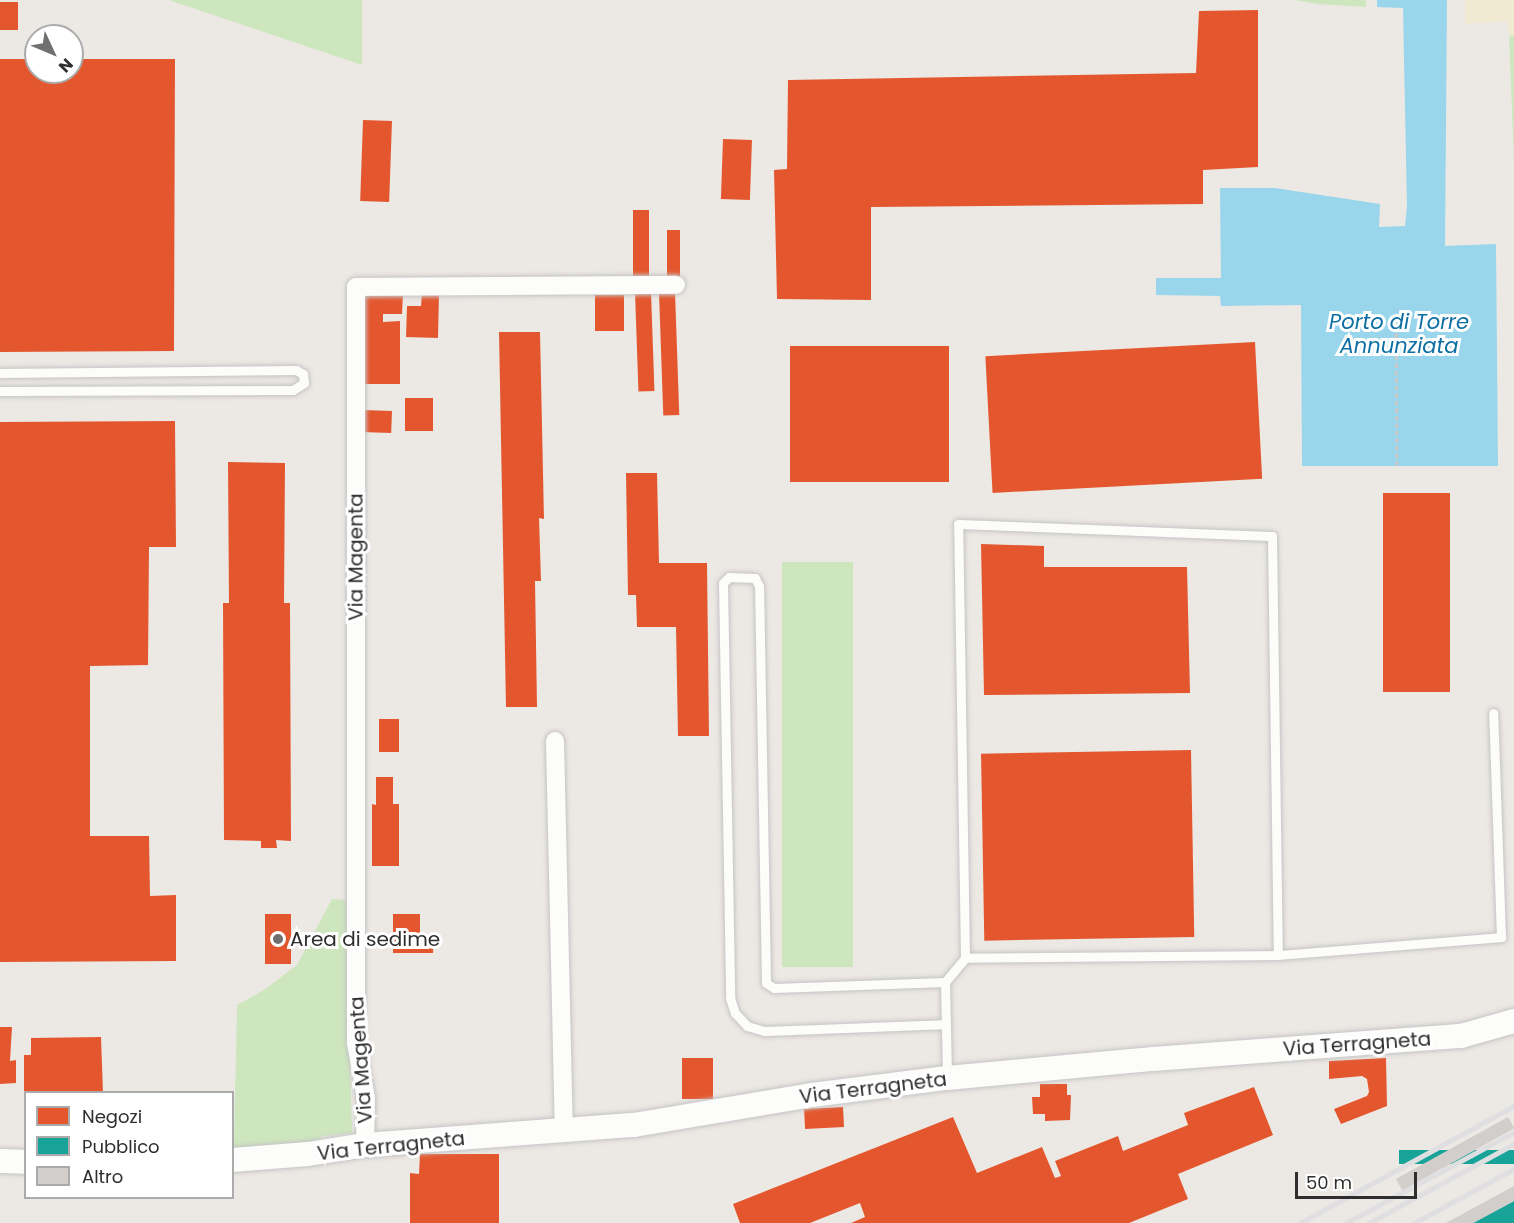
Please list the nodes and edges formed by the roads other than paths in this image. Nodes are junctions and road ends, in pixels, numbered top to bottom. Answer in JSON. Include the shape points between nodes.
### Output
{"nodes":[{"id":1,"x":676,"y":285,"type":"dead end"},
{"id":2,"x":0,"y":373,"type":"edge"},
{"id":3,"x":0,"y":391,"type":"edge"},
{"id":4,"x":1494,"y":714,"type":"dead end"},
{"id":5,"x":555,"y":741,"type":"dead end"},
{"id":6,"x":1278,"y":956,"type":"junction"},
{"id":7,"x":965,"y":958,"type":"junction"},
{"id":8,"x":945,"y":982,"type":"junction"},
{"id":9,"x":1514,"y":1021,"type":"edge"},
{"id":10,"x":945,"y":1024,"type":"junction"},
{"id":11,"x":947,"y":1078,"type":"junction"},
{"id":12,"x":564,"y":1132,"type":"junction"},
{"id":13,"x":365,"y":1145,"type":"junction"},
{"id":14,"x":234,"y":1160,"type":"edge"},
{"id":15,"x":0,"y":1161,"type":"edge"},
{"id":16,"x":24,"y":1162,"type":"edge"}],
"edges":[{"from":1,"to":13,"type":"street","name":"Via Magenta","via":[[356,287],[356,1043],[366,1098]]},
{"from":2,"to":3,"type":"lane","via":[[296,370],[303,374],[304,383],[293,390]]},
{"from":4,"to":6,"type":"lane","via":[[1502,937]]},
{"from":5,"to":12,"type":"street"},
{"from":6,"to":7,"type":"lane"},
{"from":6,"to":7,"type":"lane","via":[[1272,536],[958,524]]},
{"from":7,"to":8,"type":"lane"},
{"from":8,"to":10,"type":"lane"},
{"from":8,"to":10,"type":"lane","via":[[774,988],[766,982],[759,586],[755,578],[729,577],[723,583],[730,998],[735,1013],[747,1026],[764,1031]]},
{"from":9,"to":11,"type":"street","name":"Via Terragneta","via":[[1461,1036]]},
{"from":10,"to":11,"type":"lane"},
{"from":11,"to":12,"type":"street","name":"Via Terragneta","via":[[812,1095],[678,1120]]},
{"from":12,"to":13,"type":"street","name":"Via Terragneta"},
{"from":13,"to":14,"type":"street","name":"Via Terragneta"},
{"from":15,"to":16,"type":"street"}]}
